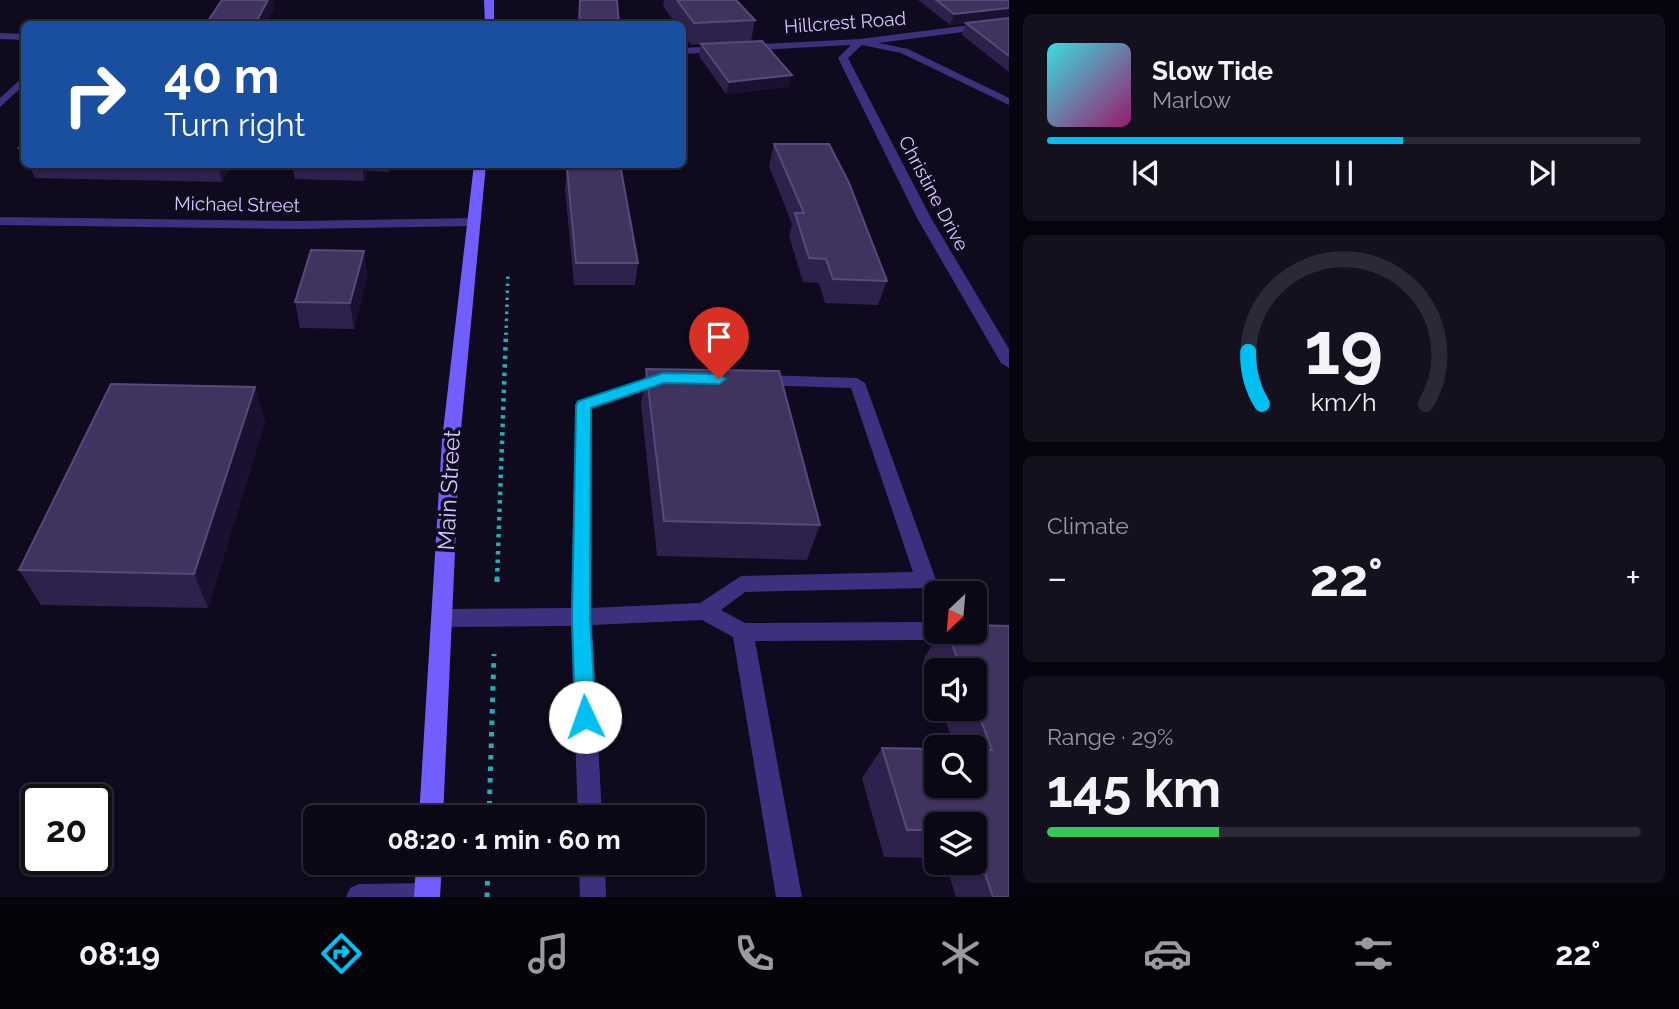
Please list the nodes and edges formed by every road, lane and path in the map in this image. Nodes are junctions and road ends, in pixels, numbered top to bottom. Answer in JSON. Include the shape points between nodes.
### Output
{"nodes":[{"id":1,"x":489,"y":0,"type":"edge"},
{"id":2,"x":490,"y":21,"type":"edge"},
{"id":3,"x":1009,"y":23,"type":"edge"},
{"id":4,"x":0,"y":36,"type":"edge"},
{"id":5,"x":21,"y":37,"type":"edge"},
{"id":6,"x":860,"y":42,"type":"junction"},
{"id":7,"x":686,"y":51,"type":"edge"},
{"id":8,"x":21,"y":82,"type":"edge"},
{"id":9,"x":1009,"y":102,"type":"edge"},
{"id":10,"x":0,"y":104,"type":"edge"},
{"id":11,"x":480,"y":168,"type":"edge"},
{"id":12,"x":0,"y":221,"type":"edge"},
{"id":13,"x":474,"y":222,"type":"junction"},
{"id":14,"x":508,"y":271,"type":"dead end"},
{"id":15,"x":1009,"y":363,"type":"edge"},
{"id":16,"x":677,"y":378,"type":"edge"},
{"id":17,"x":746,"y":380,"type":"edge"},
{"id":18,"x":704,"y":611,"type":"junction"},
{"id":19,"x":496,"y":616,"type":"junction"},
{"id":20,"x":581,"y":617,"type":"junction"},
{"id":21,"x":442,"y":618,"type":"junction"},
{"id":22,"x":743,"y":632,"type":"junction"},
{"id":23,"x":1009,"y":636,"type":"edge"},
{"id":24,"x":432,"y":805,"type":"edge"},
{"id":25,"x":489,"y":805,"type":"edge"},
{"id":26,"x":589,"y":805,"type":"edge"},
{"id":27,"x":428,"y":875,"type":"edge"},
{"id":28,"x":488,"y":875,"type":"edge"},
{"id":29,"x":592,"y":875,"type":"edge"},
{"id":30,"x":427,"y":896,"type":"edge"},
{"id":31,"x":359,"y":897,"type":"edge"},
{"id":32,"x":487,"y":897,"type":"edge"},
{"id":33,"x":593,"y":897,"type":"edge"},
{"id":34,"x":789,"y":897,"type":"edge"}],
"edges":[{"from":1,"to":2,"type":"main road"},
{"from":3,"to":6,"type":"street","name":"Hillcrest Road"},
{"from":4,"to":5,"type":"street"},
{"from":6,"to":7,"type":"street","name":"Hillcrest Road"},
{"from":6,"to":9,"type":"street","via":[[904,51]]},
{"from":6,"to":15,"type":"street","name":"Christine Drive","via":[[843,58],[925,218]]},
{"from":8,"to":10,"type":"street"},
{"from":11,"to":13,"type":"main road","name":"Main Street"},
{"from":12,"to":13,"type":"street","name":"Michael Street"},
{"from":13,"to":21,"type":"main road","name":"Main Street","via":[[451,440]]},
{"from":14,"to":19,"type":"path"},
{"from":16,"to":20,"type":"street","via":[[663,378],[584,405]]},
{"from":17,"to":18,"type":"street","via":[[857,383],[926,580],[741,584]]},
{"from":18,"to":20,"type":"street"},
{"from":18,"to":22,"type":"street"},
{"from":19,"to":20,"type":"street"},
{"from":19,"to":21,"type":"street"},
{"from":19,"to":25,"type":"path"},
{"from":20,"to":26,"type":"street"},
{"from":21,"to":24,"type":"main road","name":"Main Street"},
{"from":22,"to":23,"type":"street","via":[[922,631]]},
{"from":22,"to":34,"type":"street"},
{"from":27,"to":30,"type":"main road"},
{"from":28,"to":32,"type":"path"},
{"from":29,"to":33,"type":"street"},
{"from":30,"to":31,"type":"street"}]}
